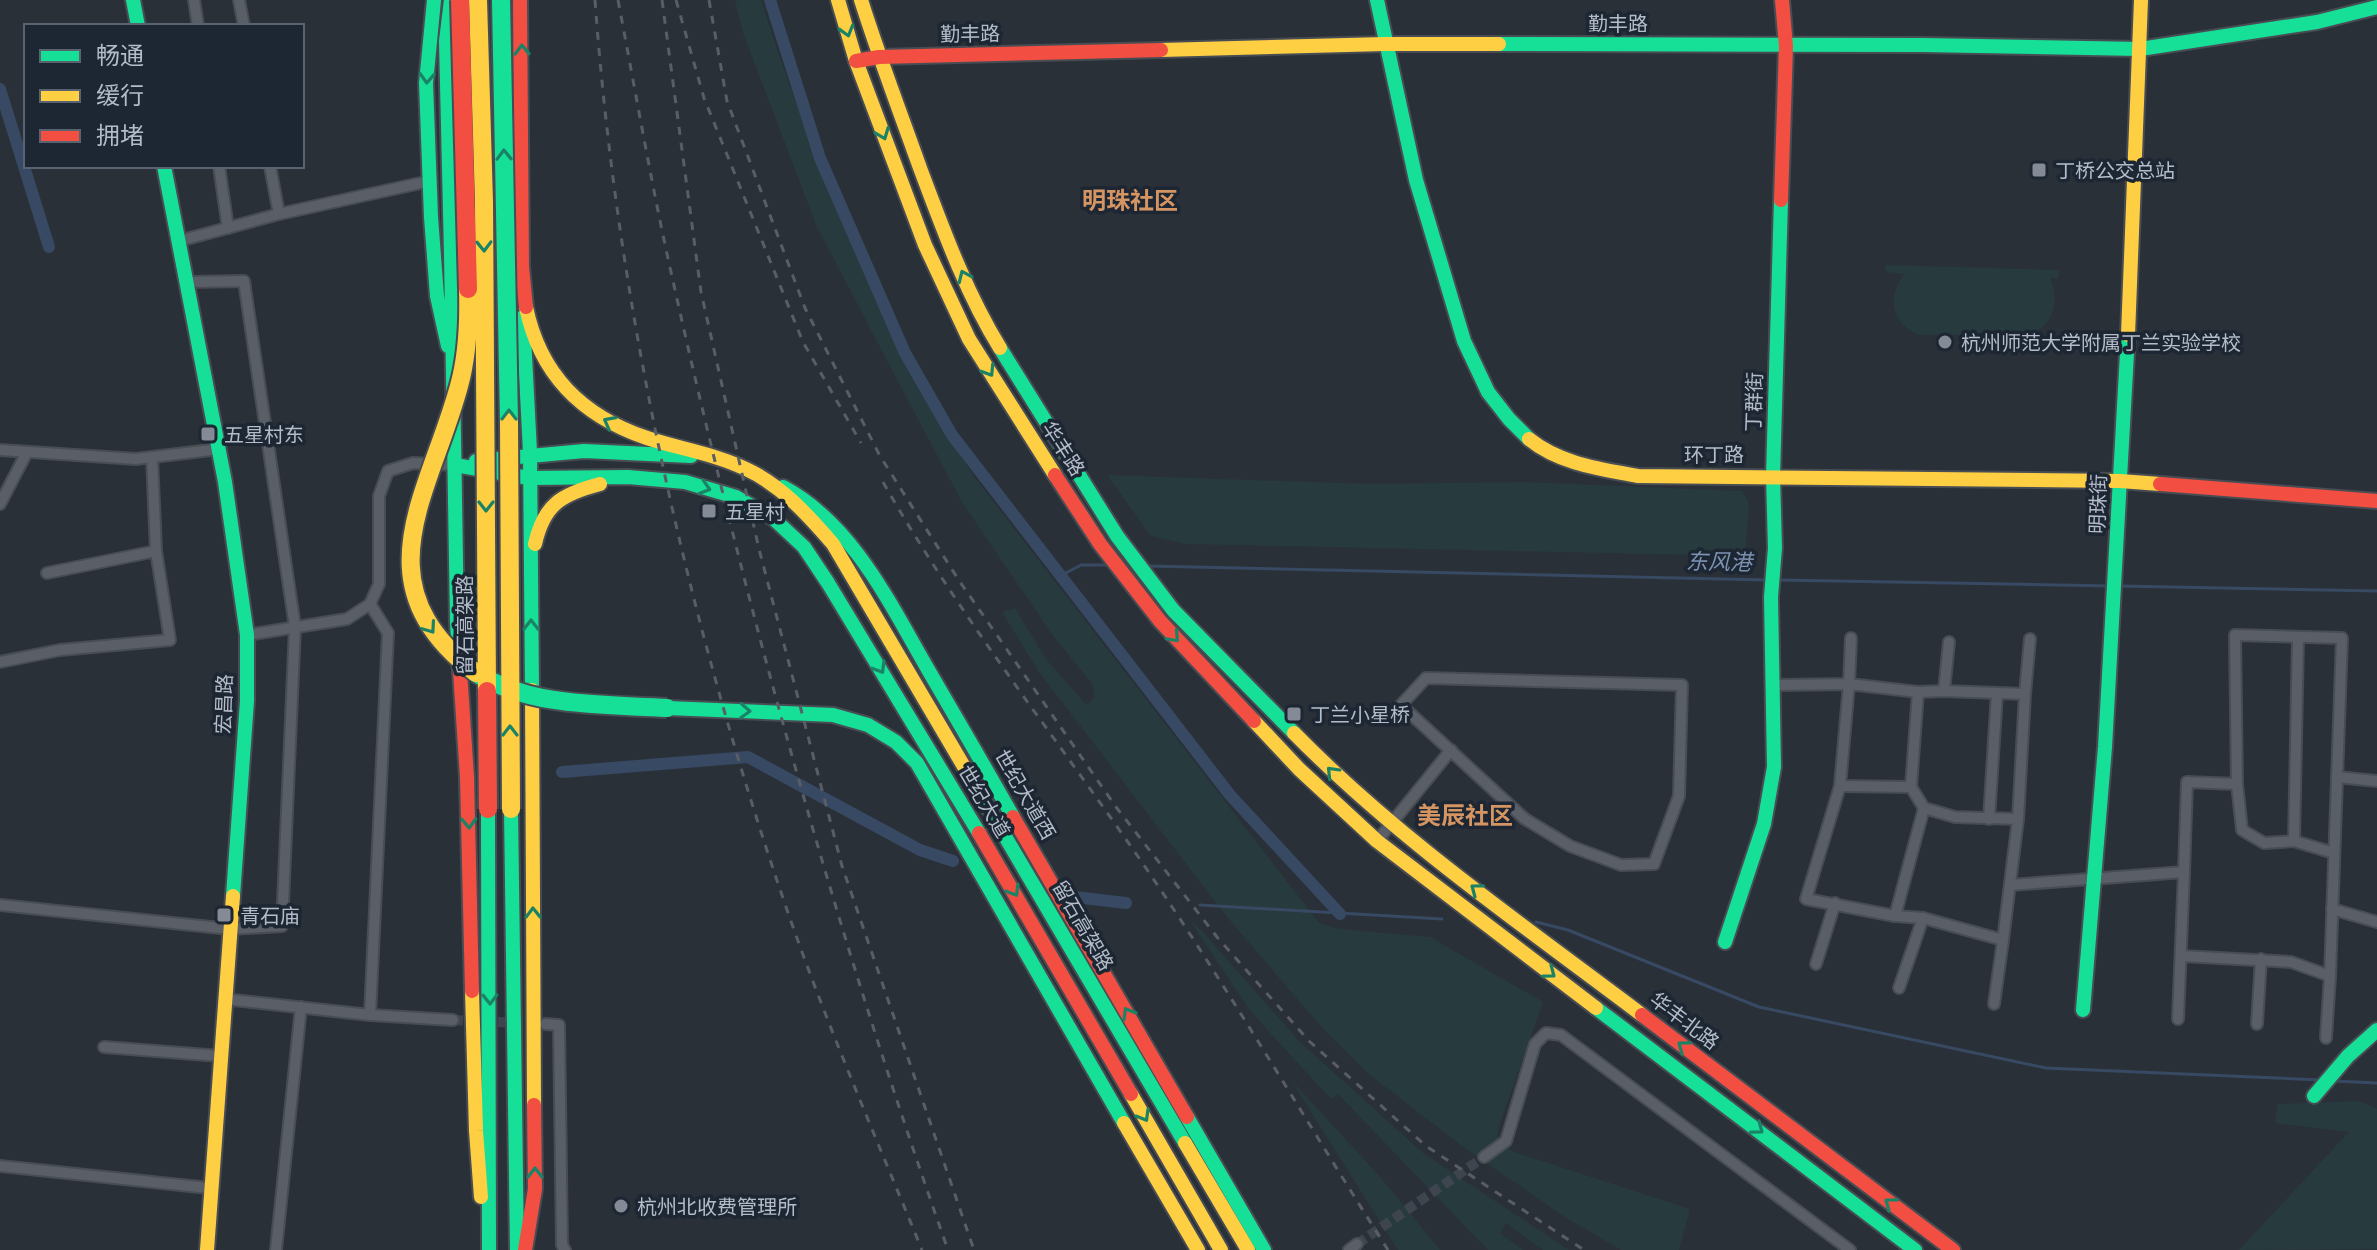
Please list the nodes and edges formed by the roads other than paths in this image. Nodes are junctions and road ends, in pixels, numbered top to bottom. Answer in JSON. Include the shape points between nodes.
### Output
{"nodes":[{"id":1,"x":133,"y":0,"type":"edge"},
{"id":2,"x":194,"y":0,"type":"edge"},
{"id":3,"x":239,"y":0,"type":"edge"},
{"id":4,"x":434,"y":0,"type":"edge"},
{"id":5,"x":451,"y":0,"type":"edge"},
{"id":6,"x":460,"y":0,"type":"edge"},
{"id":7,"x":478,"y":0,"type":"edge"},
{"id":8,"x":501,"y":0,"type":"edge"},
{"id":9,"x":520,"y":0,"type":"edge"},
{"id":10,"x":838,"y":0,"type":"edge"},
{"id":11,"x":861,"y":0,"type":"edge"},
{"id":12,"x":1377,"y":0,"type":"edge"},
{"id":13,"x":1782,"y":0,"type":"edge"},
{"id":14,"x":2141,"y":0,"type":"edge"},
{"id":15,"x":2377,"y":7,"type":"edge"},
{"id":16,"x":138,"y":24,"type":"edge"},
{"id":17,"x":198,"y":24,"type":"edge"},
{"id":18,"x":244,"y":24,"type":"edge"},
{"id":19,"x":1385,"y":44,"type":"junction"},
{"id":20,"x":1786,"y":46,"type":"junction"},
{"id":21,"x":2140,"y":49,"type":"junction"},
{"id":22,"x":879,"y":57,"type":"junction"},
{"id":23,"x":856,"y":61,"type":"junction"},
{"id":24,"x":164,"y":168,"type":"edge"},
{"id":25,"x":219,"y":168,"type":"edge"},
{"id":26,"x":270,"y":168,"type":"edge"},
{"id":27,"x":430,"y":181,"type":"junction"},
{"id":28,"x":279,"y":214,"type":"junction"},
{"id":29,"x":228,"y":228,"type":"junction"},
{"id":30,"x":179,"y":241,"type":"junction"},
{"id":31,"x":521,"y":268,"type":"junction"},
{"id":32,"x":188,"y":282,"type":"junction"},
{"id":33,"x":451,"y":357,"type":"junction"},
{"id":34,"x":219,"y":449,"type":"junction"},
{"id":35,"x":0,"y":450,"type":"edge"},
{"id":36,"x":27,"y":452,"type":"junction"},
{"id":37,"x":530,"y":452,"type":"junction"},
{"id":38,"x":152,"y":457,"type":"junction"},
{"id":39,"x":723,"y":460,"type":"junction"},
{"id":40,"x":455,"y":465,"type":"junction"},
{"id":41,"x":761,"y":476,"type":"junction"},
{"id":42,"x":1773,"y":476,"type":"junction"},
{"id":43,"x":628,"y":477,"type":"junction"},
{"id":44,"x":529,"y":478,"type":"junction"},
{"id":45,"x":2120,"y":481,"type":"junction"},
{"id":46,"x":2377,"y":501,"type":"edge"},
{"id":47,"x":0,"y":504,"type":"edge"},
{"id":48,"x":156,"y":551,"type":"junction"},
{"id":49,"x":47,"y":573,"type":"dead end"},
{"id":50,"x":530,"y":577,"type":"junction"},
{"id":51,"x":370,"y":604,"type":"junction"},
{"id":52,"x":295,"y":627,"type":"junction"},
{"id":53,"x":247,"y":635,"type":"junction"},
{"id":54,"x":1851,"y":638,"type":"dead end"},
{"id":55,"x":2298,"y":638,"type":"junction"},
{"id":56,"x":2030,"y":639,"type":"dead end"},
{"id":57,"x":1949,"y":642,"type":"dead end"},
{"id":58,"x":0,"y":662,"type":"edge"},
{"id":59,"x":1849,"y":684,"type":"junction"},
{"id":60,"x":1772,"y":685,"type":"junction"},
{"id":61,"x":1944,"y":691,"type":"junction"},
{"id":62,"x":1918,"y":692,"type":"junction"},
{"id":63,"x":1997,"y":693,"type":"junction"},
{"id":64,"x":2025,"y":694,"type":"junction"},
{"id":65,"x":1451,"y":750,"type":"junction"},
{"id":66,"x":2337,"y":777,"type":"junction"},
{"id":67,"x":2377,"y":781,"type":"edge"},
{"id":68,"x":2237,"y":784,"type":"junction"},
{"id":69,"x":1840,"y":786,"type":"junction"},
{"id":70,"x":1911,"y":787,"type":"junction"},
{"id":71,"x":1924,"y":808,"type":"junction"},
{"id":72,"x":1989,"y":819,"type":"junction"},
{"id":73,"x":2018,"y":819,"type":"junction"},
{"id":74,"x":1392,"y":822,"type":"junction"},
{"id":75,"x":1377,"y":841,"type":"junction"},
{"id":76,"x":2294,"y":841,"type":"junction"},
{"id":77,"x":2334,"y":853,"type":"junction"},
{"id":78,"x":2184,"y":872,"type":"junction"},
{"id":79,"x":2094,"y":879,"type":"junction"},
{"id":80,"x":2010,"y":885,"type":"junction"},
{"id":81,"x":1835,"y":903,"type":"junction"},
{"id":82,"x":0,"y":905,"type":"edge"},
{"id":83,"x":2332,"y":909,"type":"junction"},
{"id":84,"x":1895,"y":916,"type":"junction"},
{"id":85,"x":1923,"y":918,"type":"junction"},
{"id":86,"x":2377,"y":922,"type":"edge"},
{"id":87,"x":230,"y":929,"type":"junction"},
{"id":88,"x":2003,"y":940,"type":"junction"},
{"id":89,"x":1725,"y":942,"type":"dead end"},
{"id":90,"x":2182,"y":956,"type":"junction"},
{"id":91,"x":2261,"y":959,"type":"junction"},
{"id":92,"x":1816,"y":964,"type":"dead end"},
{"id":93,"x":2330,"y":976,"type":"junction"},
{"id":94,"x":1899,"y":988,"type":"dead end"},
{"id":95,"x":224,"y":999,"type":"junction"},
{"id":96,"x":1994,"y":1004,"type":"dead end"},
{"id":97,"x":301,"y":1007,"type":"junction"},
{"id":98,"x":2083,"y":1010,"type":"dead end"},
{"id":99,"x":370,"y":1015,"type":"junction"},
{"id":100,"x":2178,"y":1019,"type":"dead end"},
{"id":101,"x":453,"y":1020,"type":"tunnel mouth"},
{"id":102,"x":545,"y":1024,"type":"dead end"},
{"id":103,"x":2257,"y":1024,"type":"dead end"},
{"id":104,"x":2377,"y":1030,"type":"edge"},
{"id":105,"x":2326,"y":1038,"type":"dead end"},
{"id":106,"x":104,"y":1047,"type":"dead end"},
{"id":107,"x":220,"y":1056,"type":"junction"},
{"id":108,"x":2317,"y":1093,"type":"dead end"},
{"id":109,"x":1484,"y":1157,"type":"tunnel mouth"},
{"id":110,"x":1169,"y":1158,"type":"junction"},
{"id":111,"x":0,"y":1166,"type":"edge"},
{"id":112,"x":209,"y":1188,"type":"junction"},
{"id":113,"x":1182,"y":1223,"type":"junction"},
{"id":114,"x":207,"y":1250,"type":"edge"},
{"id":115,"x":276,"y":1250,"type":"edge"},
{"id":116,"x":487,"y":1250,"type":"edge"},
{"id":117,"x":517,"y":1250,"type":"edge"},
{"id":118,"x":525,"y":1250,"type":"edge"},
{"id":119,"x":565,"y":1250,"type":"edge"},
{"id":120,"x":1198,"y":1250,"type":"edge"},
{"id":121,"x":1221,"y":1250,"type":"edge"},
{"id":122,"x":1248,"y":1250,"type":"edge"},
{"id":123,"x":1264,"y":1250,"type":"edge"},
{"id":124,"x":1850,"y":1250,"type":"edge"},
{"id":125,"x":1915,"y":1250,"type":"edge"},
{"id":126,"x":1953,"y":1250,"type":"edge"}],
"edges":[{"from":1,"to":16,"type":"main road"},
{"from":2,"to":17,"type":"street"},
{"from":3,"to":18,"type":"street"},
{"from":4,"to":27,"type":"main road","one_way":true,"via":[[426,83]]},
{"from":5,"to":33,"type":"main road","via":[[446,41]]},
{"from":6,"to":113,"type":"main road","one_way":true,"bridge":true,"via":[[469,315],[458,390],[411,533],[412,585],[425,624],[476,673],[543,699],[833,715],[868,725],[896,742],[917,763]]},
{"from":7,"to":116,"type":"main road","name":"留石高架路","one_way":true,"bridge":true,"via":[[486,388]]},
{"from":117,"to":8,"type":"main road","one_way":true,"bridge":true},
{"from":31,"to":9,"type":"main road","one_way":true},
{"from":10,"to":23,"type":"main road","name":"华丰路","one_way":true},
{"from":11,"to":22,"type":"main road","name":"华丰路"},
{"from":12,"to":19,"type":"main road","name":"环丁路"},
{"from":13,"to":20,"type":"main road","name":"丁群街"},
{"from":14,"to":21,"type":"main road","name":"明珠街"},
{"from":15,"to":21,"type":"main road","name":"勤丰路","via":[[2317,22]]},
{"from":19,"to":20,"type":"main road","name":"勤丰路"},
{"from":19,"to":22,"type":"main road","name":"勤丰路"},
{"from":19,"to":42,"type":"main road","name":"环丁路","via":[[1430,233],[1476,370],[1500,410],[1535,444],[1581,466],[1638,476]]},
{"from":20,"to":21,"type":"main road","name":"勤丰路"},
{"from":20,"to":42,"type":"main road","name":"丁群街"},
{"from":21,"to":45,"type":"main road","name":"明珠街"},
{"from":22,"to":23,"type":"main road","name":"勤丰路"},
{"from":74,"to":22,"type":"main road","name":"华丰路","one_way":true,"via":[[1343,783],[1173,610],[1117,536],[985,323],[940,222]]},
{"from":23,"to":75,"type":"main road","name":"华丰路","one_way":true,"via":[[925,245],[969,339],[1100,544],[1233,702]]},
{"from":24,"to":30,"type":"main road","name":"宏昌路"},
{"from":25,"to":29,"type":"street"},
{"from":26,"to":28,"type":"street"},
{"from":27,"to":28,"type":"street"},
{"from":27,"to":33,"type":"main road","via":[[437,296]]},
{"from":28,"to":29,"type":"street"},
{"from":29,"to":30,"type":"street"},
{"from":30,"to":32,"type":"main road","name":"宏昌路"},
{"from":31,"to":37,"type":"main road"},
{"from":39,"to":31,"type":"main road","one_way":true,"via":[[629,432],[578,403],[534,339]]},
{"from":32,"to":34,"type":"main road","name":"宏昌路"},
{"from":32,"to":52,"type":"street","via":[[244,281]]},
{"from":33,"to":40,"type":"main road"},
{"from":34,"to":38,"type":"street"},
{"from":34,"to":53,"type":"main road","name":"宏昌路"},
{"from":35,"to":36,"type":"street"},
{"from":36,"to":38,"type":"street"},
{"from":36,"to":47,"type":"street"},
{"from":37,"to":39,"type":"main road","via":[[634,449]]},
{"from":37,"to":40,"type":"main road"},
{"from":37,"to":44,"type":"main road"},
{"from":38,"to":48,"type":"street"},
{"from":39,"to":41,"type":"main road"},
{"from":40,"to":44,"type":"main road"},
{"from":40,"to":51,"type":"street","via":[[413,463],[388,471],[379,496],[379,584]]},
{"from":40,"to":116,"type":"main road","one_way":true,"via":[[476,1131]]},
{"from":41,"to":122,"type":"main road","name":"留石高架路","via":[[813,519],[849,568]]},
{"from":123,"to":41,"type":"main road","name":"世纪大道西","one_way":true,"via":[[877,581],[807,500]]},
{"from":42,"to":45,"type":"main road","name":"环丁路"},
{"from":42,"to":60,"type":"main road","name":"丁群街"},
{"from":43,"to":44,"type":"main road"},
{"from":43,"to":50,"type":"main road","via":[[573,490],[546,512]]},
{"from":43,"to":110,"type":"main road","name":"世纪大道","one_way":true,"via":[[685,482],[736,497],[774,519],[804,547]]},
{"from":44,"to":50,"type":"main road"},
{"from":45,"to":46,"type":"main road","name":"环丁路"},
{"from":45,"to":79,"type":"main road","name":"明珠街"},
{"from":48,"to":49,"type":"street"},
{"from":48,"to":58,"type":"street","via":[[170,640],[60,650]]},
{"from":118,"to":50,"type":"main road","one_way":true,"via":[[535,1189]]},
{"from":51,"to":52,"type":"street","via":[[347,619]]},
{"from":51,"to":99,"type":"street","via":[[388,633]]},
{"from":52,"to":53,"type":"street"},
{"from":52,"to":87,"type":"street","via":[[282,926]]},
{"from":53,"to":87,"type":"main road","name":"宏昌路"},
{"from":54,"to":59,"type":"street"},
{"from":55,"to":66,"type":"street","via":[[2342,638]]},
{"from":55,"to":68,"type":"street","via":[[2235,635]]},
{"from":55,"to":76,"type":"street"},
{"from":56,"to":64,"type":"street"},
{"from":57,"to":61,"type":"street"},
{"from":59,"to":60,"type":"street"},
{"from":59,"to":62,"type":"street"},
{"from":59,"to":69,"type":"street"},
{"from":60,"to":89,"type":"main road","name":"丁群街","via":[[1774,767],[1764,824]]},
{"from":61,"to":62,"type":"street"},
{"from":61,"to":63,"type":"street"},
{"from":62,"to":70,"type":"street"},
{"from":63,"to":64,"type":"street"},
{"from":63,"to":72,"type":"street"},
{"from":64,"to":73,"type":"street"},
{"from":65,"to":65,"type":"street","via":[[1525,819],[1570,846],[1621,865],[1654,864],[1679,796],[1682,685],[1426,678],[1401,705]]},
{"from":65,"to":74,"type":"street"},
{"from":66,"to":67,"type":"street"},
{"from":66,"to":77,"type":"street"},
{"from":68,"to":76,"type":"street","via":[[2242,830],[2264,843]]},
{"from":68,"to":78,"type":"street","via":[[2187,782]]},
{"from":69,"to":70,"type":"street"},
{"from":69,"to":81,"type":"street","via":[[1806,899]]},
{"from":70,"to":71,"type":"street"},
{"from":71,"to":72,"type":"street"},
{"from":71,"to":84,"type":"street"},
{"from":72,"to":73,"type":"street"},
{"from":73,"to":80,"type":"street"},
{"from":74,"to":75,"type":"street"},
{"from":126,"to":74,"type":"main road","name":"华丰北路","one_way":true},
{"from":75,"to":125,"type":"main road","one_way":true},
{"from":76,"to":77,"type":"street"},
{"from":77,"to":83,"type":"street"},
{"from":78,"to":79,"type":"street"},
{"from":78,"to":90,"type":"street"},
{"from":79,"to":80,"type":"street"},
{"from":79,"to":98,"type":"main road","name":"明珠街"},
{"from":80,"to":88,"type":"street"},
{"from":81,"to":84,"type":"street"},
{"from":81,"to":92,"type":"street"},
{"from":82,"to":87,"type":"street"},
{"from":83,"to":86,"type":"street"},
{"from":83,"to":93,"type":"street"},
{"from":84,"to":85,"type":"street"},
{"from":85,"to":88,"type":"street"},
{"from":85,"to":94,"type":"street"},
{"from":87,"to":95,"type":"main road","name":"宏昌路"},
{"from":88,"to":96,"type":"street"},
{"from":90,"to":91,"type":"street"},
{"from":90,"to":100,"type":"street"},
{"from":91,"to":93,"type":"street","via":[[2291,962]]},
{"from":91,"to":103,"type":"street"},
{"from":93,"to":105,"type":"street"},
{"from":95,"to":97,"type":"street"},
{"from":95,"to":107,"type":"main road","name":"宏昌路"},
{"from":97,"to":99,"type":"street"},
{"from":97,"to":115,"type":"street"},
{"from":99,"to":101,"type":"street"},
{"from":102,"to":119,"type":"street","via":[[559,1025]]},
{"from":104,"to":108,"type":"main road"},
{"from":106,"to":107,"type":"street"},
{"from":107,"to":112,"type":"main road","name":"宏昌路"},
{"from":109,"to":124,"type":"street","via":[[1506,1141],[1535,1044],[1546,1033],[1561,1035]]},
{"from":110,"to":113,"type":"main road"},
{"from":110,"to":121,"type":"main road","name":"世纪大道"},
{"from":111,"to":112,"type":"street"},
{"from":112,"to":114,"type":"main road","name":"宏昌路"},
{"from":113,"to":120,"type":"main road"}]}
